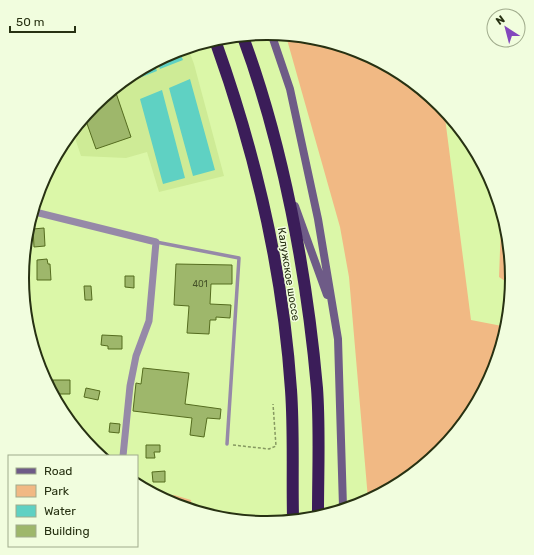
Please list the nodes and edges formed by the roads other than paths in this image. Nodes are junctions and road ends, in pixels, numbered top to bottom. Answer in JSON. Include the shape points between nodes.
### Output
{"nodes":[{"id":1,"x":273,"y":40,"type":"edge"},
{"id":2,"x":244,"y":41,"type":"edge"},
{"id":3,"x":217,"y":45,"type":"edge"},
{"id":4,"x":285,"y":179,"type":"junction"},
{"id":5,"x":38,"y":213,"type":"edge"},
{"id":6,"x":156,"y":242,"type":"junction"},
{"id":7,"x":334,"y":317,"type":"junction"},
{"id":8,"x":227,"y":444,"type":"road end"},
{"id":9,"x":123,"y":455,"type":"edge"},
{"id":10,"x":343,"y":503,"type":"edge"},
{"id":11,"x":318,"y":510,"type":"edge"},
{"id":12,"x":293,"y":514,"type":"edge"}],
"edges":[{"from":1,"to":7,"type":"main road","via":[[293,104],[318,219]]},
{"from":2,"to":4,"type":"highway","name":"Калужское шоссе"},
{"from":3,"to":12,"type":"highway","name":"Калужское шоссе","via":[[237,101],[260,187],[277,277],[291,390]]},
{"from":4,"to":7,"type":"main road"},
{"from":4,"to":11,"type":"highway","name":"Калужское шоссе","via":[[308,312],[317,390]]},
{"from":5,"to":6,"type":"street"},
{"from":6,"to":8,"type":"lane","via":[[239,258]]},
{"from":6,"to":9,"type":"street","via":[[148,321],[136,356],[130,386]]},
{"from":7,"to":10,"type":"main road","via":[[338,339],[342,408]]}]}
